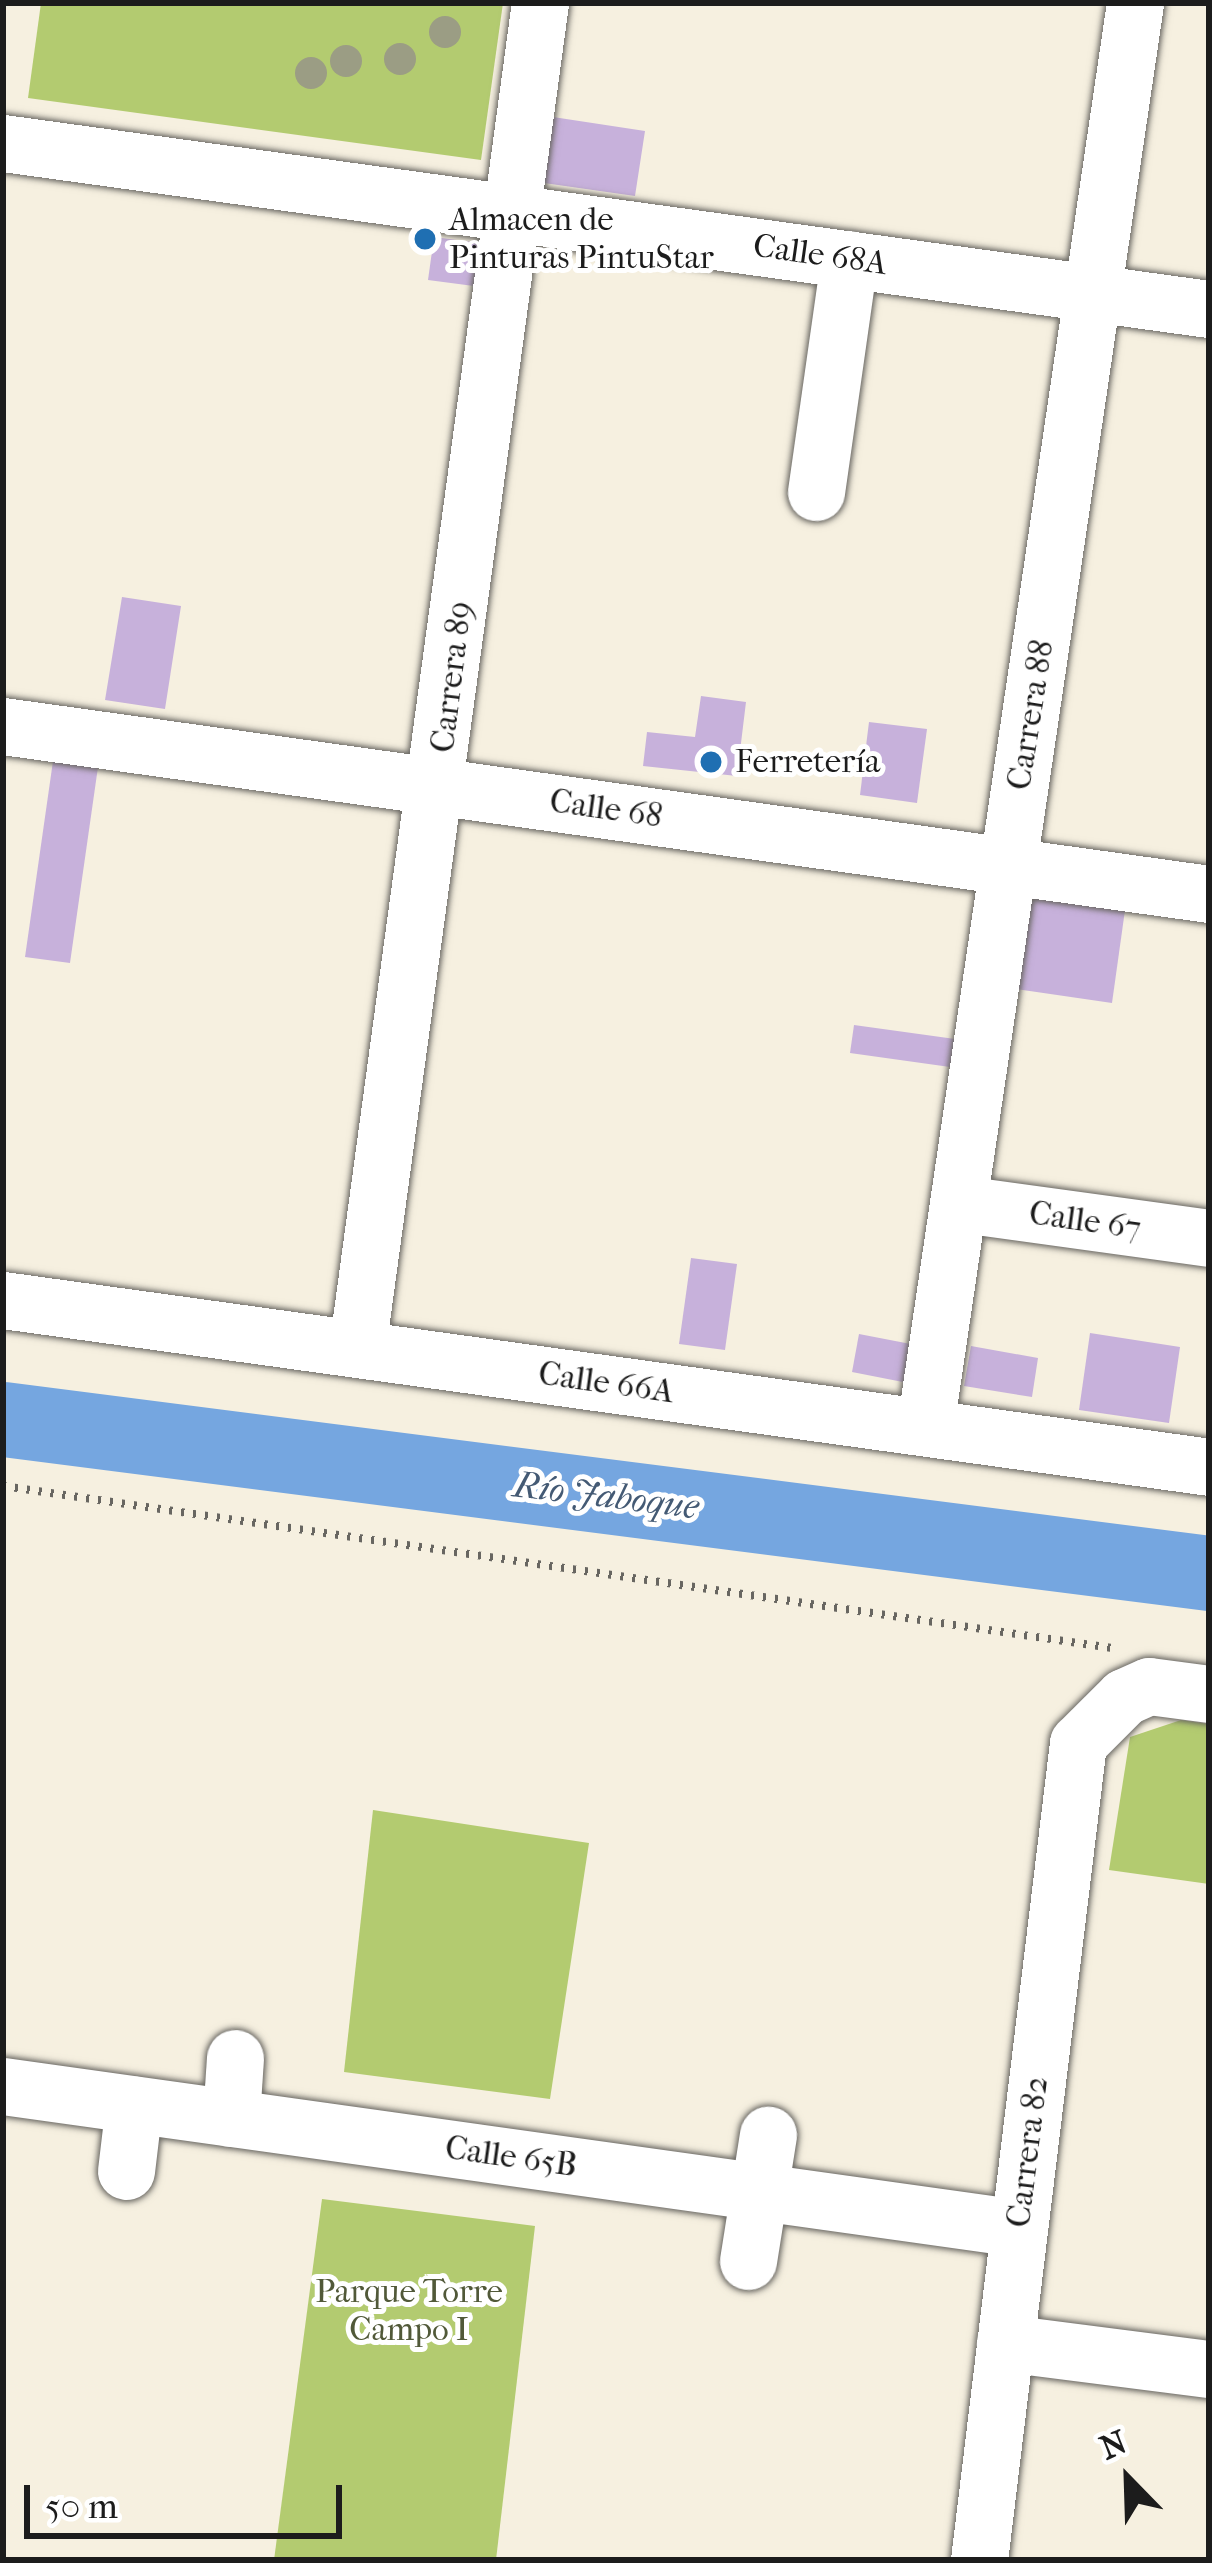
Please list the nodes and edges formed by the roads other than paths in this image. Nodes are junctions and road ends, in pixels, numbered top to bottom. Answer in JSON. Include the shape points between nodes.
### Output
{"nodes":[{"id":1,"x":539,"y":3,"type":"edge"},
{"id":2,"x":1135,"y":3,"type":"edge"},
{"id":3,"x":3,"y":143,"type":"edge"},
{"id":4,"x":509,"y":212,"type":"junction"},
{"id":5,"x":849,"y":259,"type":"junction"},
{"id":6,"x":1095,"y":293,"type":"junction"},
{"id":7,"x":1209,"y":309,"type":"edge"},
{"id":8,"x":816,"y":492,"type":"dead end"},
{"id":9,"x":3,"y":726,"type":"edge"},
{"id":10,"x":438,"y":786,"type":"junction"},
{"id":11,"x":1008,"y":865,"type":"junction"},
{"id":12,"x":1209,"y":893,"type":"edge"},
{"id":13,"x":962,"y":1204,"type":"junction"},
{"id":14,"x":1209,"y":1238,"type":"edge"},
{"id":15,"x":3,"y":1300,"type":"edge"},
{"id":16,"x":357,"y":1349,"type":"junction"},
{"id":17,"x":925,"y":1427,"type":"junction"},
{"id":18,"x":1209,"y":1467,"type":"edge"},
{"id":19,"x":1209,"y":1694,"type":"edge"},
{"id":20,"x":235,"y":2058,"type":"dead end"},
{"id":21,"x":3,"y":2086,"type":"edge"},
{"id":22,"x":134,"y":2104,"type":"junction"},
{"id":23,"x":231,"y":2118,"type":"junction"},
{"id":24,"x":768,"y":2135,"type":"dead end"},
{"id":25,"x":126,"y":2171,"type":"dead end"},
{"id":26,"x":758,"y":2191,"type":"junction"},
{"id":27,"x":1019,"y":2228,"type":"junction"},
{"id":28,"x":748,"y":2260,"type":"dead end"},
{"id":29,"x":1005,"y":2343,"type":"junction"},
{"id":30,"x":1190,"y":2350,"type":"edge"},
{"id":31,"x":979,"y":2560,"type":"edge"}],
"edges":[{"from":1,"to":4,"type":"street","name":"Carrera 89"},
{"from":2,"to":6,"type":"street","name":"Carrera 88"},
{"from":3,"to":4,"type":"street","name":"Calle 68A"},
{"from":4,"to":5,"type":"street","name":"Calle 68A"},
{"from":4,"to":10,"type":"street","name":"Carrera 89"},
{"from":5,"to":6,"type":"street","name":"Calle 68A"},
{"from":5,"to":8,"type":"street"},
{"from":6,"to":7,"type":"street","name":"Calle 68A"},
{"from":6,"to":11,"type":"street","name":"Carrera 88"},
{"from":9,"to":10,"type":"street","name":"Calle 68"},
{"from":10,"to":11,"type":"street","name":"Calle 68"},
{"from":10,"to":16,"type":"street","name":"Carrera 89"},
{"from":11,"to":12,"type":"street","name":"Calle 68"},
{"from":11,"to":13,"type":"street","name":"Carrera 88"},
{"from":13,"to":14,"type":"street","name":"Calle 67"},
{"from":13,"to":17,"type":"street","name":"Carrera 88"},
{"from":15,"to":16,"type":"street","name":"Calle 66A"},
{"from":16,"to":17,"type":"street","name":"Calle 66A"},
{"from":17,"to":18,"type":"street","name":"Calle 66A"},
{"from":19,"to":27,"type":"street","name":"Carrera 82","via":[[1148,1686],[1124,1697],[1078,1743]]},
{"from":20,"to":23,"type":"street"},
{"from":21,"to":22,"type":"street","name":"Calle 65B"},
{"from":22,"to":23,"type":"street","name":"Calle 65B"},
{"from":22,"to":25,"type":"street"},
{"from":23,"to":26,"type":"street","name":"Calle 65B"},
{"from":24,"to":26,"type":"street"},
{"from":26,"to":27,"type":"street","name":"Calle 65B"},
{"from":26,"to":28,"type":"street"},
{"from":27,"to":29,"type":"street","name":"Carrera 82"},
{"from":29,"to":30,"type":"street"},
{"from":29,"to":31,"type":"street","name":"Carrera 82"}]}
